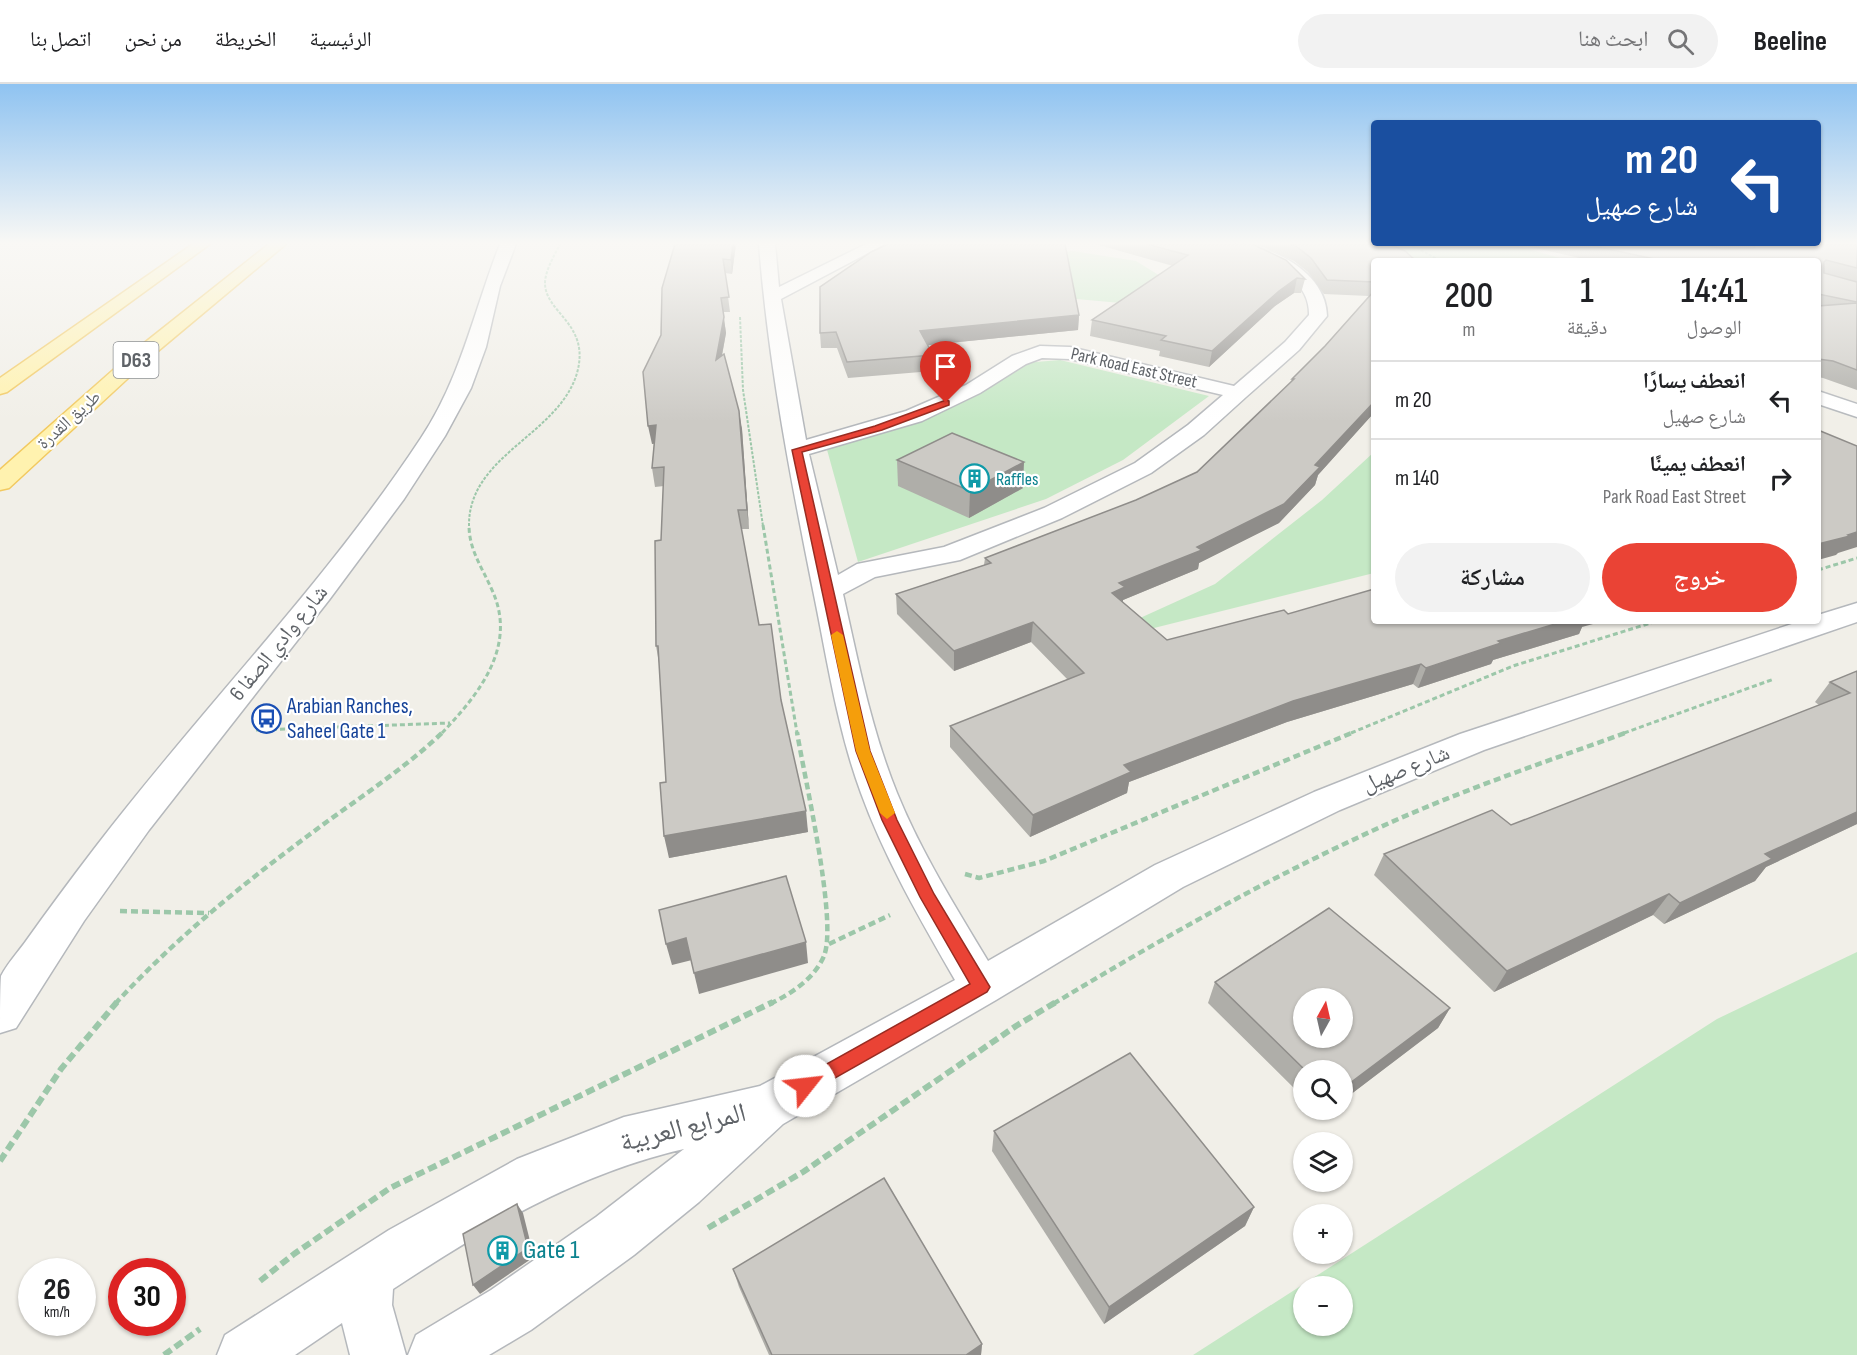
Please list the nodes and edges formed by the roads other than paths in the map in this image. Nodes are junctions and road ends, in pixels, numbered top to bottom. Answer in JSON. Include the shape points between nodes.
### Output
{"nodes":[{"id":1,"x":117,"y":303,"type":"edge"},
{"id":2,"x":205,"y":303,"type":"edge"},
{"id":3,"x":487,"y":303,"type":"edge"},
{"id":4,"x":774,"y":303,"type":"edge"},
{"id":5,"x":1318,"y":303,"type":"edge"},
{"id":6,"x":0,"y":388,"type":"edge"},
{"id":7,"x":1239,"y":393,"type":"junction"},
{"id":8,"x":1821,"y":398,"type":"edge"},
{"id":9,"x":1857,"y":411,"type":"edge"},
{"id":10,"x":797,"y":450,"type":"junction"},
{"id":11,"x":0,"y":483,"type":"edge"},
{"id":12,"x":828,"y":591,"type":"junction"},
{"id":13,"x":1857,"y":612,"type":"edge"},
{"id":14,"x":981,"y":987,"type":"junction"},
{"id":15,"x":0,"y":1014,"type":"edge"},
{"id":16,"x":766,"y":1108,"type":"junction"},
{"id":17,"x":655,"y":1131,"type":"junction"},
{"id":18,"x":681,"y":1184,"type":"junction"},
{"id":19,"x":366,"y":1277,"type":"junction"},
{"id":20,"x":245,"y":1355,"type":"edge"},
{"id":21,"x":378,"y":1355,"type":"edge"},
{"id":22,"x":436,"y":1355,"type":"edge"}],
"edges":[{"from":1,"to":6,"type":"main road","number":"D63"},
{"from":2,"to":11,"type":"main road","name":"طريق القدرة","number":"D63","via":[[145,352]]},
{"from":3,"to":15,"type":"street","name":"شارع وادي الصفا 6","via":[[469,368],[434,436],[395,494],[136,820]]},
{"from":4,"to":10,"type":"street","via":[[777,340]]},
{"from":5,"to":7,"type":"street","name":"Park Road East Street","via":[[1318,316],[1307,332]]},
{"from":7,"to":10,"type":"street","name":"Park Road East Street","via":[[1070,353],[1040,352],[914,416]]},
{"from":7,"to":12,"type":"street","name":"Park Road East Street","via":[[1143,468],[1053,513],[951,554],[867,570]]},
{"from":8,"to":9,"type":"street"},
{"from":10,"to":12,"type":"street"},
{"from":12,"to":14,"type":"street","via":[[863,751],[890,820],[928,897]]},
{"from":13,"to":14,"type":"street","name":"شارع صهيل","via":[[1472,742],[1327,801],[1169,876]]},
{"from":14,"to":16,"type":"street","name":"شارع صهيل"},
{"from":16,"to":17,"type":"street","name":"المرابع العربية"},
{"from":16,"to":18,"type":"street","name":"المرابع العربية"},
{"from":17,"to":18,"type":"street","via":[[675,1152]]},
{"from":17,"to":19,"type":"street","name":"المرابع العربية","via":[[580,1157],[497,1196]]},
{"from":18,"to":22,"type":"street","name":"المرابع العربية","via":[[511,1310]]},
{"from":19,"to":20,"type":"street","name":"المرابع العربية"},
{"from":19,"to":21,"type":"street","via":[[365,1305]]}]}
